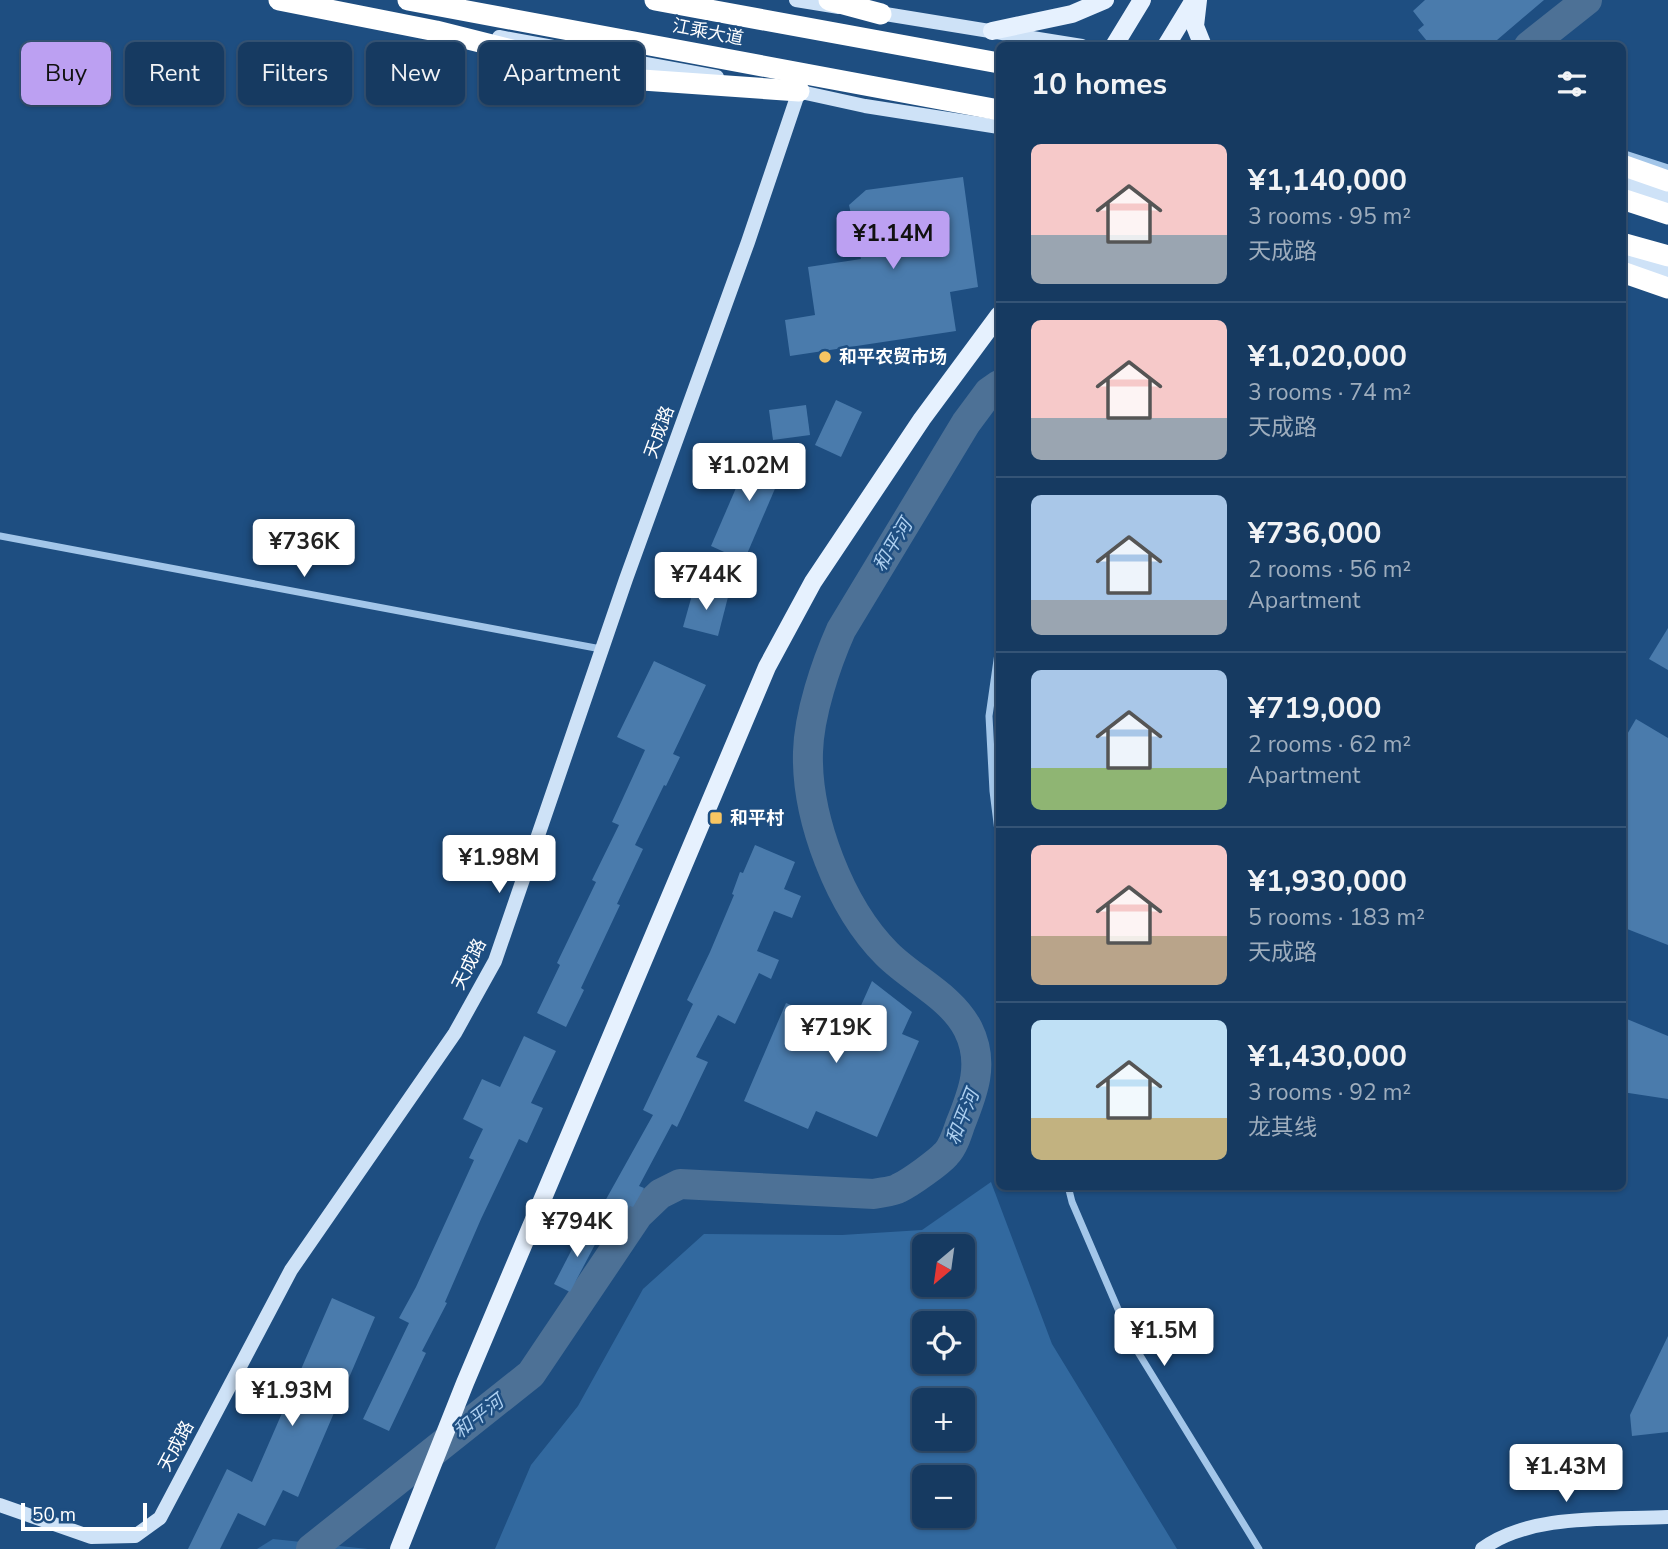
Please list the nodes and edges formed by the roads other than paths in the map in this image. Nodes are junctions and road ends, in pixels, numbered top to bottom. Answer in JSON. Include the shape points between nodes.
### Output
{"nodes":[{"id":1,"x":279,"y":0,"type":"edge"},
{"id":2,"x":309,"y":0,"type":"edge"},
{"id":3,"x":408,"y":0,"type":"edge"},
{"id":4,"x":655,"y":0,"type":"edge"},
{"id":5,"x":796,"y":0,"type":"edge"},
{"id":6,"x":829,"y":0,"type":"edge"},
{"id":7,"x":1105,"y":0,"type":"edge"},
{"id":8,"x":1142,"y":0,"type":"edge"},
{"id":9,"x":1196,"y":0,"type":"edge"},
{"id":10,"x":881,"y":14,"type":"junction"},
{"id":11,"x":992,"y":31,"type":"junction"},
{"id":12,"x":1058,"y":42,"type":"edge"},
{"id":13,"x":1116,"y":42,"type":"edge"},
{"id":14,"x":1169,"y":42,"type":"edge"},
{"id":15,"x":1201,"y":42,"type":"edge"},
{"id":16,"x":996,"y":63,"type":"edge"},
{"id":17,"x":799,"y":91,"type":"junction"},
{"id":18,"x":996,"y":109,"type":"edge"},
{"id":19,"x":996,"y":127,"type":"edge"},
{"id":20,"x":1626,"y":154,"type":"edge"},
{"id":21,"x":1626,"y":166,"type":"edge"},
{"id":22,"x":1668,"y":168,"type":"edge"},
{"id":23,"x":1668,"y":181,"type":"edge"},
{"id":24,"x":1626,"y":183,"type":"edge"},
{"id":25,"x":1668,"y":198,"type":"edge"},
{"id":26,"x":1626,"y":200,"type":"edge"},
{"id":27,"x":1668,"y":214,"type":"edge"},
{"id":28,"x":1626,"y":244,"type":"edge"},
{"id":29,"x":1668,"y":256,"type":"edge"},
{"id":30,"x":1626,"y":259,"type":"edge"},
{"id":31,"x":1668,"y":271,"type":"edge"},
{"id":32,"x":1626,"y":273,"type":"edge"},
{"id":33,"x":1668,"y":288,"type":"edge"},
{"id":34,"x":996,"y":318,"type":"edge"},
{"id":35,"x":0,"y":536,"type":"edge"},
{"id":36,"x":602,"y":649,"type":"junction"},
{"id":37,"x":996,"y":667,"type":"edge"},
{"id":38,"x":996,"y":816,"type":"edge"},
{"id":39,"x":1069,"y":1190,"type":"edge"},
{"id":40,"x":415,"y":1503,"type":"junction"},
{"id":41,"x":0,"y":1505,"type":"edge"},
{"id":42,"x":1668,"y":1517,"type":"edge"},
{"id":43,"x":399,"y":1549,"type":"edge"},
{"id":44,"x":411,"y":1549,"type":"edge"},
{"id":45,"x":1259,"y":1549,"type":"edge"},
{"id":46,"x":1482,"y":1549,"type":"edge"}],
"edges":[{"from":1,"to":17,"type":"highway","via":[[436,31],[628,79]]},
{"from":2,"to":17,"type":"street"},
{"from":3,"to":18,"type":"highway","name":"江乘大道"},
{"from":4,"to":16,"type":"highway","name":"江乘大道"},
{"from":5,"to":10,"type":"street"},
{"from":6,"to":10,"type":"highway"},
{"from":7,"to":11,"type":"main road","via":[[1072,14]]},
{"from":8,"to":13,"type":"main road"},
{"from":9,"to":14,"type":"main road"},
{"from":9,"to":15,"type":"main road","via":[[1195,26]]},
{"from":10,"to":11,"type":"street"},
{"from":11,"to":12,"type":"street"},
{"from":17,"to":19,"type":"street"},
{"from":17,"to":36,"type":"street","name":"天成路"},
{"from":20,"to":22,"type":"street"},
{"from":21,"to":23,"type":"highway"},
{"from":24,"to":25,"type":"street"},
{"from":26,"to":27,"type":"highway"},
{"from":28,"to":29,"type":"highway"},
{"from":30,"to":31,"type":"street"},
{"from":32,"to":33,"type":"highway"},
{"from":34,"to":40,"type":"main road","via":[[915,430],[782,635]]},
{"from":35,"to":36,"type":"street"},
{"from":36,"to":41,"type":"street","name":"天成路","via":[[495,961],[455,1033],[291,1270],[160,1518],[135,1536],[91,1537]]},
{"from":37,"to":38,"type":"street","via":[[989,716]]},
{"from":39,"to":45,"type":"street","via":[[1133,1343]]},
{"from":40,"to":43,"type":"main road"},
{"from":40,"to":44,"type":"main road"},
{"from":42,"to":46,"type":"street","via":[[1553,1522],[1524,1529]]}]}
